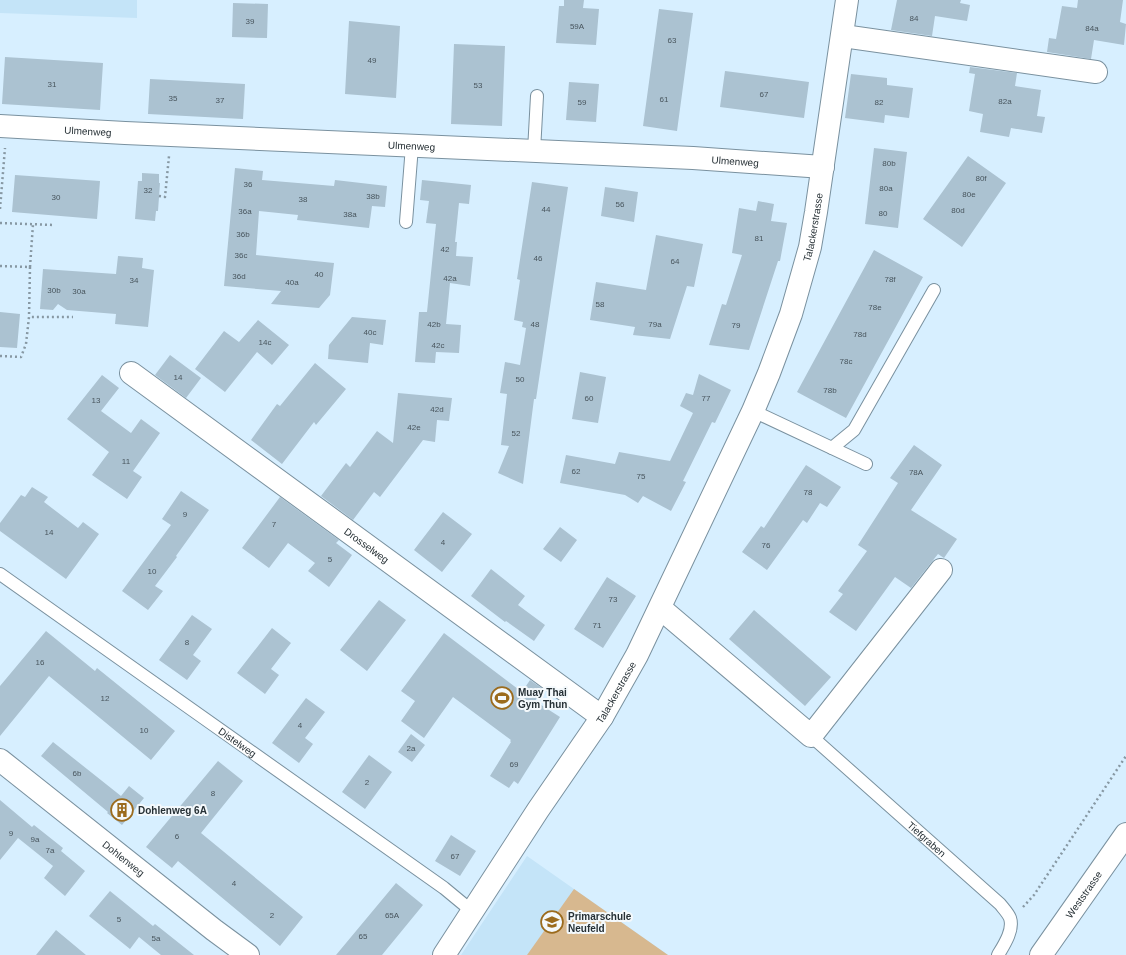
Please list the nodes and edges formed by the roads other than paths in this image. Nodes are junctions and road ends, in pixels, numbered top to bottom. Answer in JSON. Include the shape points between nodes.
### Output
{"nodes":[{"id":1,"x":847,"y":0,"type":"edge"},
{"id":2,"x":843,"y":36,"type":"junction"},
{"id":3,"x":1096,"y":72,"type":"dead end"},
{"id":4,"x":537,"y":96,"type":"dead end"},
{"id":5,"x":4,"y":126,"type":"edge"},
{"id":6,"x":412,"y":146,"type":"junction"},
{"id":7,"x":534,"y":151,"type":"junction"},
{"id":8,"x":823,"y":167,"type":"junction"},
{"id":9,"x":406,"y":222,"type":"dead end"},
{"id":10,"x":934,"y":290,"type":"dead end"},
{"id":11,"x":131,"y":373,"type":"dead end"},
{"id":12,"x":753,"y":411,"type":"junction"},
{"id":13,"x":832,"y":448,"type":"junction"},
{"id":14,"x":866,"y":464,"type":"dead end"},
{"id":15,"x":941,"y":570,"type":"dead end"},
{"id":16,"x":0,"y":574,"type":"edge"},
{"id":17,"x":660,"y":608,"type":"junction"},
{"id":18,"x":602,"y":717,"type":"junction"},
{"id":19,"x":811,"y":736,"type":"junction"},
{"id":20,"x":0,"y":760,"type":"edge"},
{"id":21,"x":1126,"y":834,"type":"edge"},
{"id":22,"x":473,"y":912,"type":"junction"},
{"id":23,"x":248,"y":955,"type":"edge"},
{"id":24,"x":444,"y":955,"type":"edge"},
{"id":25,"x":998,"y":955,"type":"edge"},
{"id":26,"x":1041,"y":955,"type":"edge"}],
"edges":[{"from":1,"to":2,"type":"street","name":"Talackerstrasse"},
{"from":2,"to":3,"type":"street"},
{"from":2,"to":8,"type":"street","name":"Talackerstrasse"},
{"from":4,"to":7,"type":"lane"},
{"from":5,"to":6,"type":"street","name":"Ulmenweg"},
{"from":6,"to":7,"type":"street","name":"Ulmenweg"},
{"from":6,"to":9,"type":"lane"},
{"from":7,"to":8,"type":"street","name":"Ulmenweg"},
{"from":8,"to":12,"type":"street","name":"Talackerstrasse","via":[[810,248],[802,279]]},
{"from":10,"to":13,"type":"lane","via":[[854,430]]},
{"from":11,"to":18,"type":"street","name":"Drosselweg"},
{"from":12,"to":13,"type":"lane"},
{"from":12,"to":17,"type":"street","name":"Talackerstrasse"},
{"from":13,"to":14,"type":"lane"},
{"from":15,"to":19,"type":"street"},
{"from":16,"to":22,"type":"lane","name":"Distelweg","via":[[444,888]]},
{"from":17,"to":18,"type":"street","name":"Talackerstrasse"},
{"from":17,"to":19,"type":"street","name":"Tiefgraben"},
{"from":18,"to":22,"type":"street","name":"Talackerstrasse","via":[[538,810]]},
{"from":19,"to":25,"type":"lane","name":"Tiefgraben","via":[[1000,904],[1010,917],[1011,926]]},
{"from":20,"to":23,"type":"street","name":"Dohlenweg"},
{"from":21,"to":26,"type":"street","name":"Weststrasse"},
{"from":22,"to":24,"type":"street","name":"Talackerstrasse"}]}
